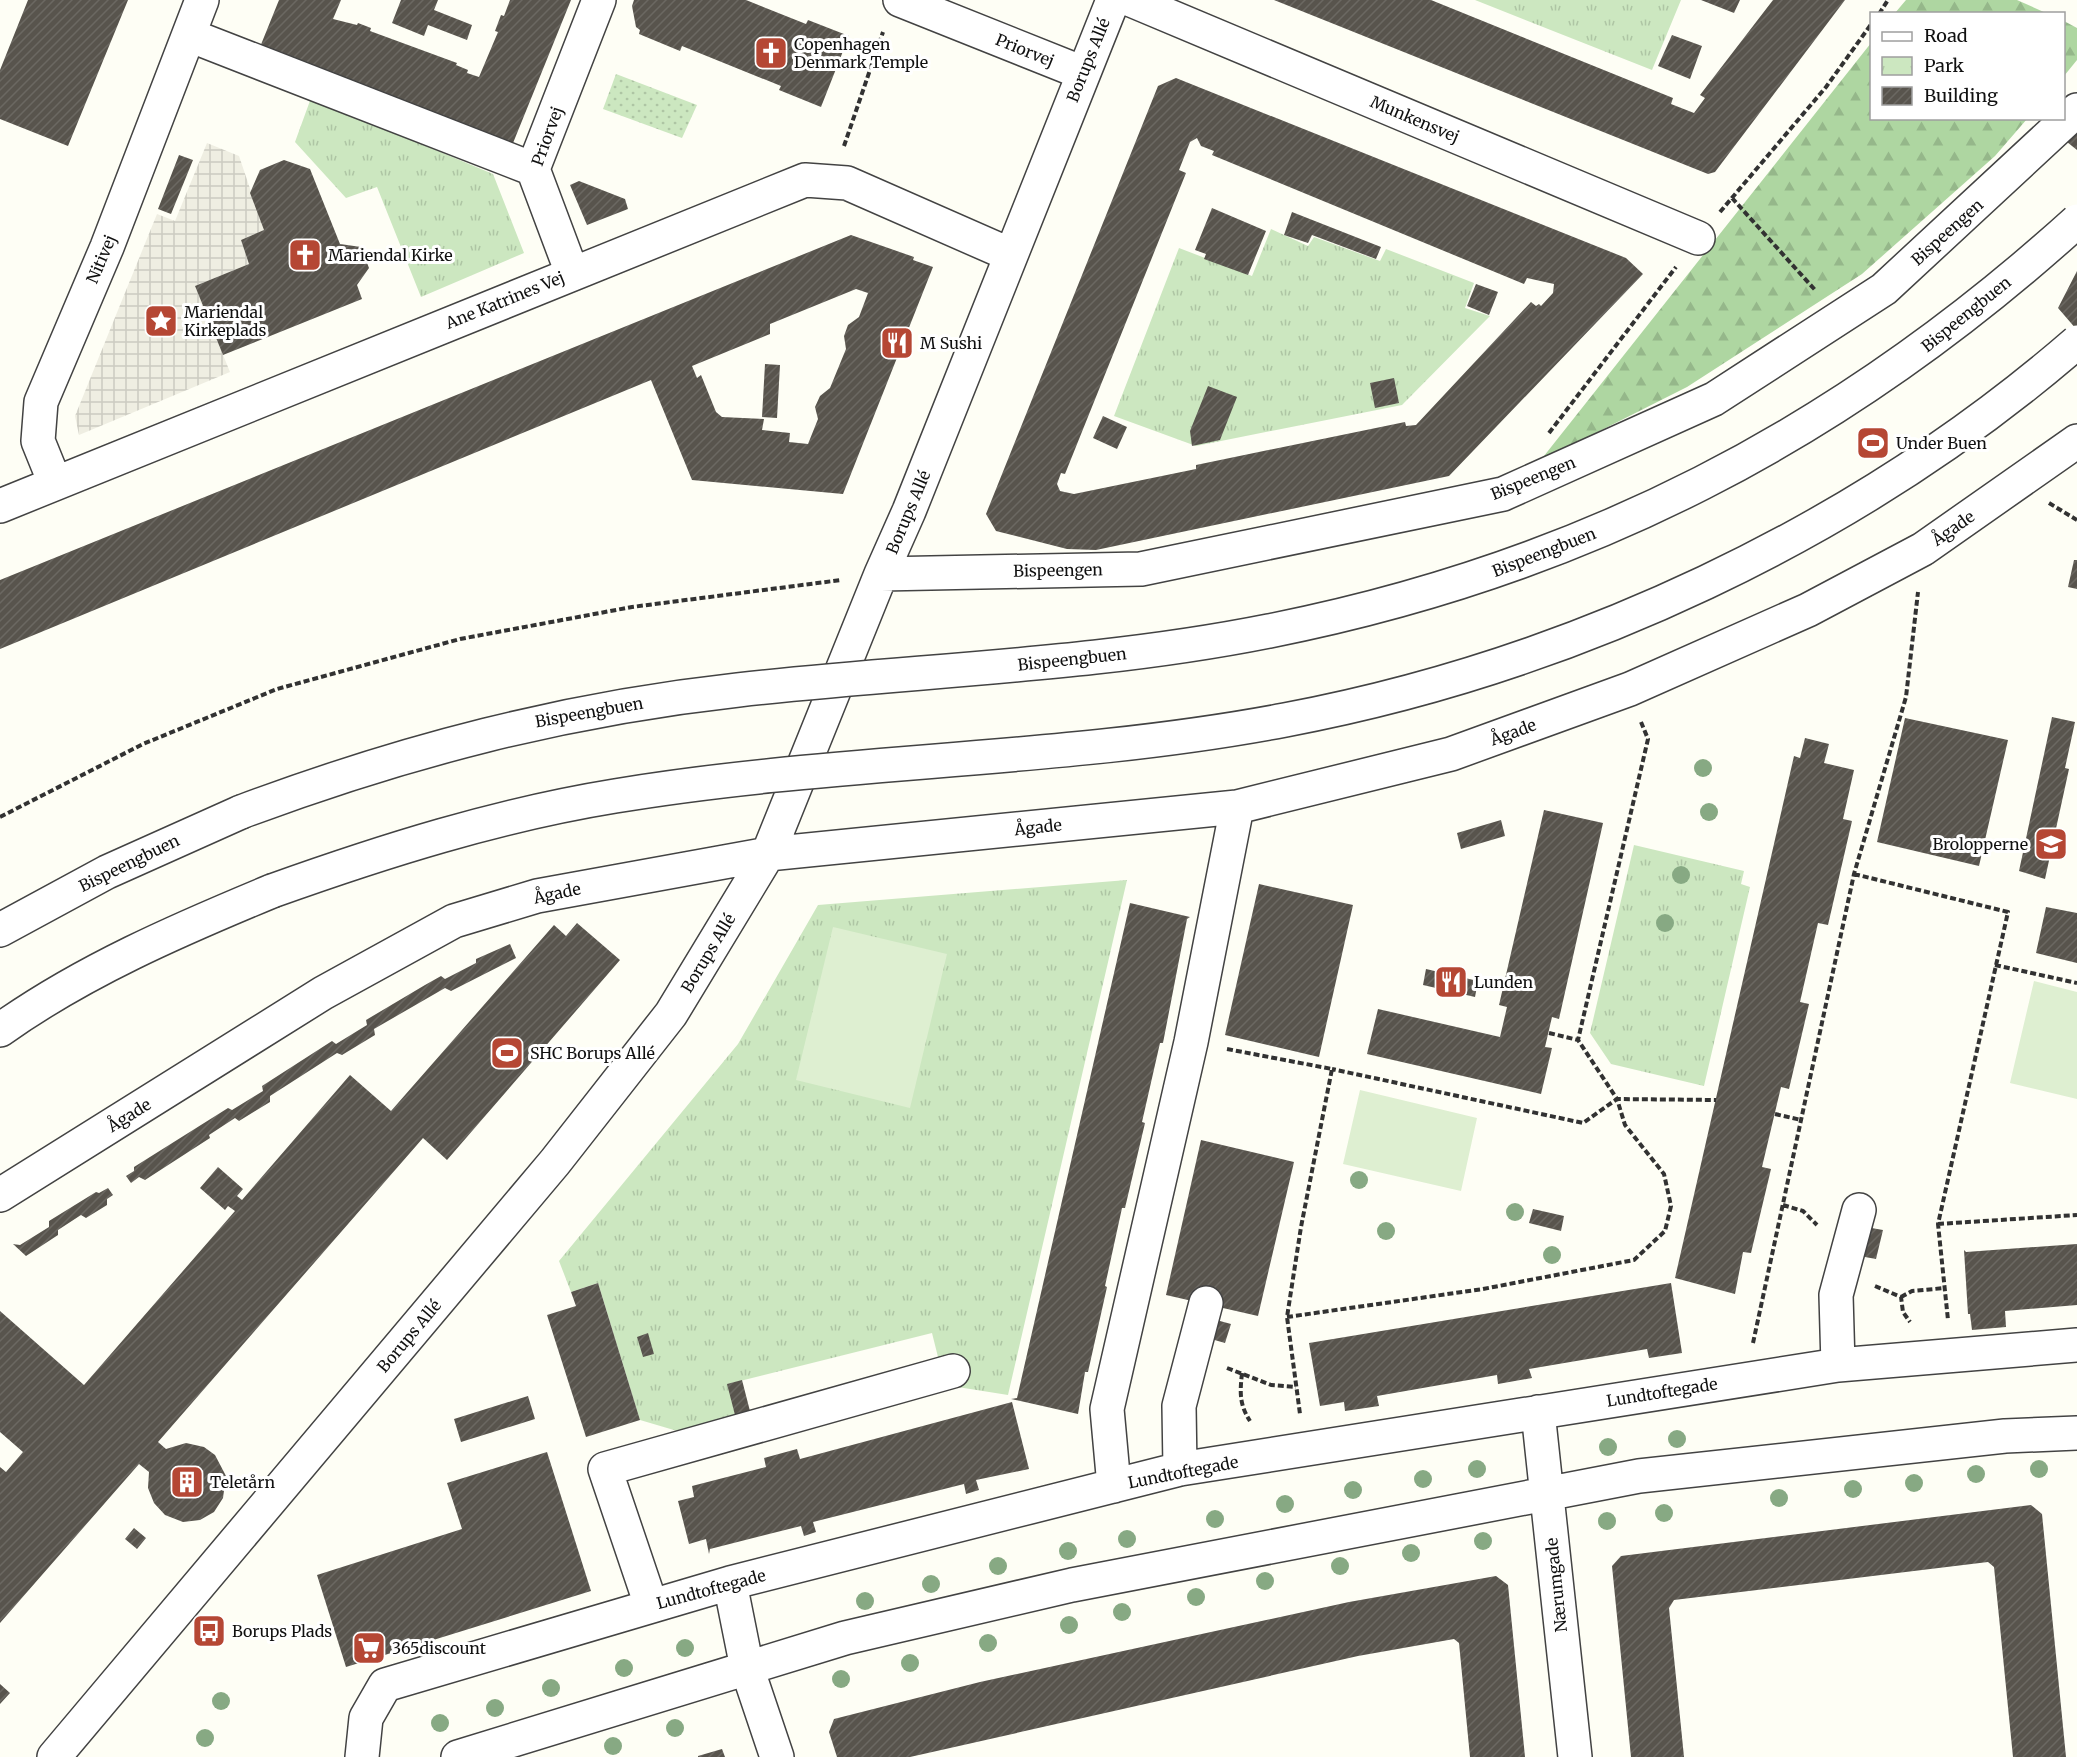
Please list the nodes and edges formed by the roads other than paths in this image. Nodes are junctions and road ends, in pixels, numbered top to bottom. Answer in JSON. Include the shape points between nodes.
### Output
{"nodes":[{"id":1,"x":202,"y":0,"type":"edge"},
{"id":2,"x":599,"y":0,"type":"edge"},
{"id":3,"x":1113,"y":0,"type":"edge"},
{"id":4,"x":1131,"y":0,"type":"edge"},
{"id":5,"x":893,"y":11,"type":"edge"},
{"id":6,"x":189,"y":35,"type":"junction"},
{"id":7,"x":1083,"y":73,"type":"junction"},
{"id":8,"x":2077,"y":110,"type":"edge"},
{"id":9,"x":533,"y":170,"type":"junction"},
{"id":10,"x":2077,"y":220,"type":"edge"},
{"id":11,"x":1698,"y":238,"type":"dead end"},
{"id":12,"x":1011,"y":255,"type":"junction"},
{"id":13,"x":572,"y":273,"type":"junction"},
{"id":14,"x":2077,"y":342,"type":"edge"},
{"id":15,"x":2077,"y":441,"type":"edge"},
{"id":16,"x":55,"y":483,"type":"junction"},
{"id":17,"x":0,"y":507,"type":"edge"},
{"id":18,"x":881,"y":574,"type":"junction"},
{"id":19,"x":1237,"y":807,"type":"junction"},
{"id":20,"x":768,"y":854,"type":"junction"},
{"id":21,"x":0,"y":930,"type":"edge"},
{"id":22,"x":0,"y":1030,"type":"edge"},
{"id":23,"x":0,"y":1195,"type":"edge"},
{"id":24,"x":1859,"y":1210,"type":"dead end"},
{"id":25,"x":1206,"y":1303,"type":"dead end"},
{"id":26,"x":2077,"y":1345,"type":"edge"},
{"id":27,"x":1838,"y":1365,"type":"junction"},
{"id":28,"x":953,"y":1371,"type":"dead end"},
{"id":29,"x":1538,"y":1412,"type":"junction"},
{"id":30,"x":2077,"y":1433,"type":"edge"},
{"id":31,"x":1180,"y":1469,"type":"junction"},
{"id":32,"x":1114,"y":1486,"type":"junction"},
{"id":33,"x":1546,"y":1496,"type":"junction"},
{"id":34,"x":730,"y":1583,"type":"junction"},
{"id":35,"x":651,"y":1605,"type":"junction"},
{"id":36,"x":747,"y":1668,"type":"junction"},
{"id":37,"x":54,"y":1757,"type":"edge"},
{"id":38,"x":362,"y":1757,"type":"edge"},
{"id":39,"x":458,"y":1757,"type":"edge"},
{"id":40,"x":777,"y":1757,"type":"edge"},
{"id":41,"x":1575,"y":1757,"type":"edge"}],
"edges":[{"from":1,"to":6,"type":"street","name":"Nitivej"},
{"from":2,"to":9,"type":"street","name":"Priorvej"},
{"from":3,"to":7,"type":"street","name":"Borups Allé"},
{"from":4,"to":11,"type":"street","name":"Munkensvej"},
{"from":5,"to":7,"type":"street","name":"Priorvej"},
{"from":6,"to":9,"type":"street"},
{"from":6,"to":16,"type":"street","name":"Nitivej","via":[[107,247],[41,402],[38,441]]},
{"from":7,"to":12,"type":"street","name":"Borups Allé"},
{"from":8,"to":18,"type":"street","name":"Bispeengen","via":[[1884,290],[1714,399],[1503,494],[1141,569]]},
{"from":9,"to":13,"type":"street","name":"Priorvej"},
{"from":10,"to":21,"type":"street","name":"Bispeengbuen","bridge":true,"via":[[1954,325],[1862,391],[1779,442],[1651,509],[1492,573],[1347,614],[1194,644],[1033,664],[737,690],[590,711],[446,744],[241,812],[107,872]]},
{"from":12,"to":13,"type":"street","name":"Ane Katrines Vej","via":[[847,183],[805,180]]},
{"from":12,"to":18,"type":"street","name":"Borups Allé"},
{"from":13,"to":16,"type":"street","name":"Ane Katrines Vej"},
{"from":14,"to":22,"type":"street","bridge":true,"via":[[1934,450],[1806,530],[1652,606],[1477,672],[1372,701],[1203,734],[1116,746],[719,781],[531,812],[360,860],[272,891],[80,980]]},
{"from":15,"to":19,"type":"street","name":"Ågade","via":[[1923,549],[1808,610],[1630,689],[1451,754]]},
{"from":16,"to":17,"type":"street","name":"Ane Katrines Vej"},
{"from":18,"to":20,"type":"street","name":"Borups Allé"},
{"from":19,"to":20,"type":"street","name":"Ågade"},
{"from":19,"to":32,"type":"street","via":[[1191,1042],[1107,1409]]},
{"from":20,"to":23,"type":"street","name":"Ågade","via":[[537,896],[454,921],[323,993]]},
{"from":20,"to":37,"type":"street","name":"Borups Allé","via":[[671,1014],[555,1162]]},
{"from":24,"to":27,"type":"street","via":[[1836,1295]]},
{"from":25,"to":31,"type":"street","via":[[1179,1406]]},
{"from":26,"to":27,"type":"street","name":"Lundtoftegade"},
{"from":27,"to":29,"type":"street","name":"Lundtoftegade"},
{"from":28,"to":35,"type":"street","via":[[605,1469]]},
{"from":29,"to":31,"type":"street","name":"Lundtoftegade"},
{"from":29,"to":33,"type":"street","name":"Nærumgade"},
{"from":30,"to":33,"type":"street","via":[[2005,1436],[1639,1476]]},
{"from":31,"to":32,"type":"street","name":"Lundtoftegade"},
{"from":32,"to":34,"type":"street","name":"Lundtoftegade"},
{"from":33,"to":36,"type":"street","via":[[1072,1585],[844,1638]]},
{"from":33,"to":41,"type":"street","name":"Nærumgade"},
{"from":34,"to":35,"type":"street","name":"Lundtoftegade"},
{"from":34,"to":36,"type":"street"},
{"from":35,"to":38,"type":"street","name":"Lundtoftegade","via":[[385,1685],[366,1718]]},
{"from":36,"to":39,"type":"street"},
{"from":36,"to":40,"type":"street"}]}
